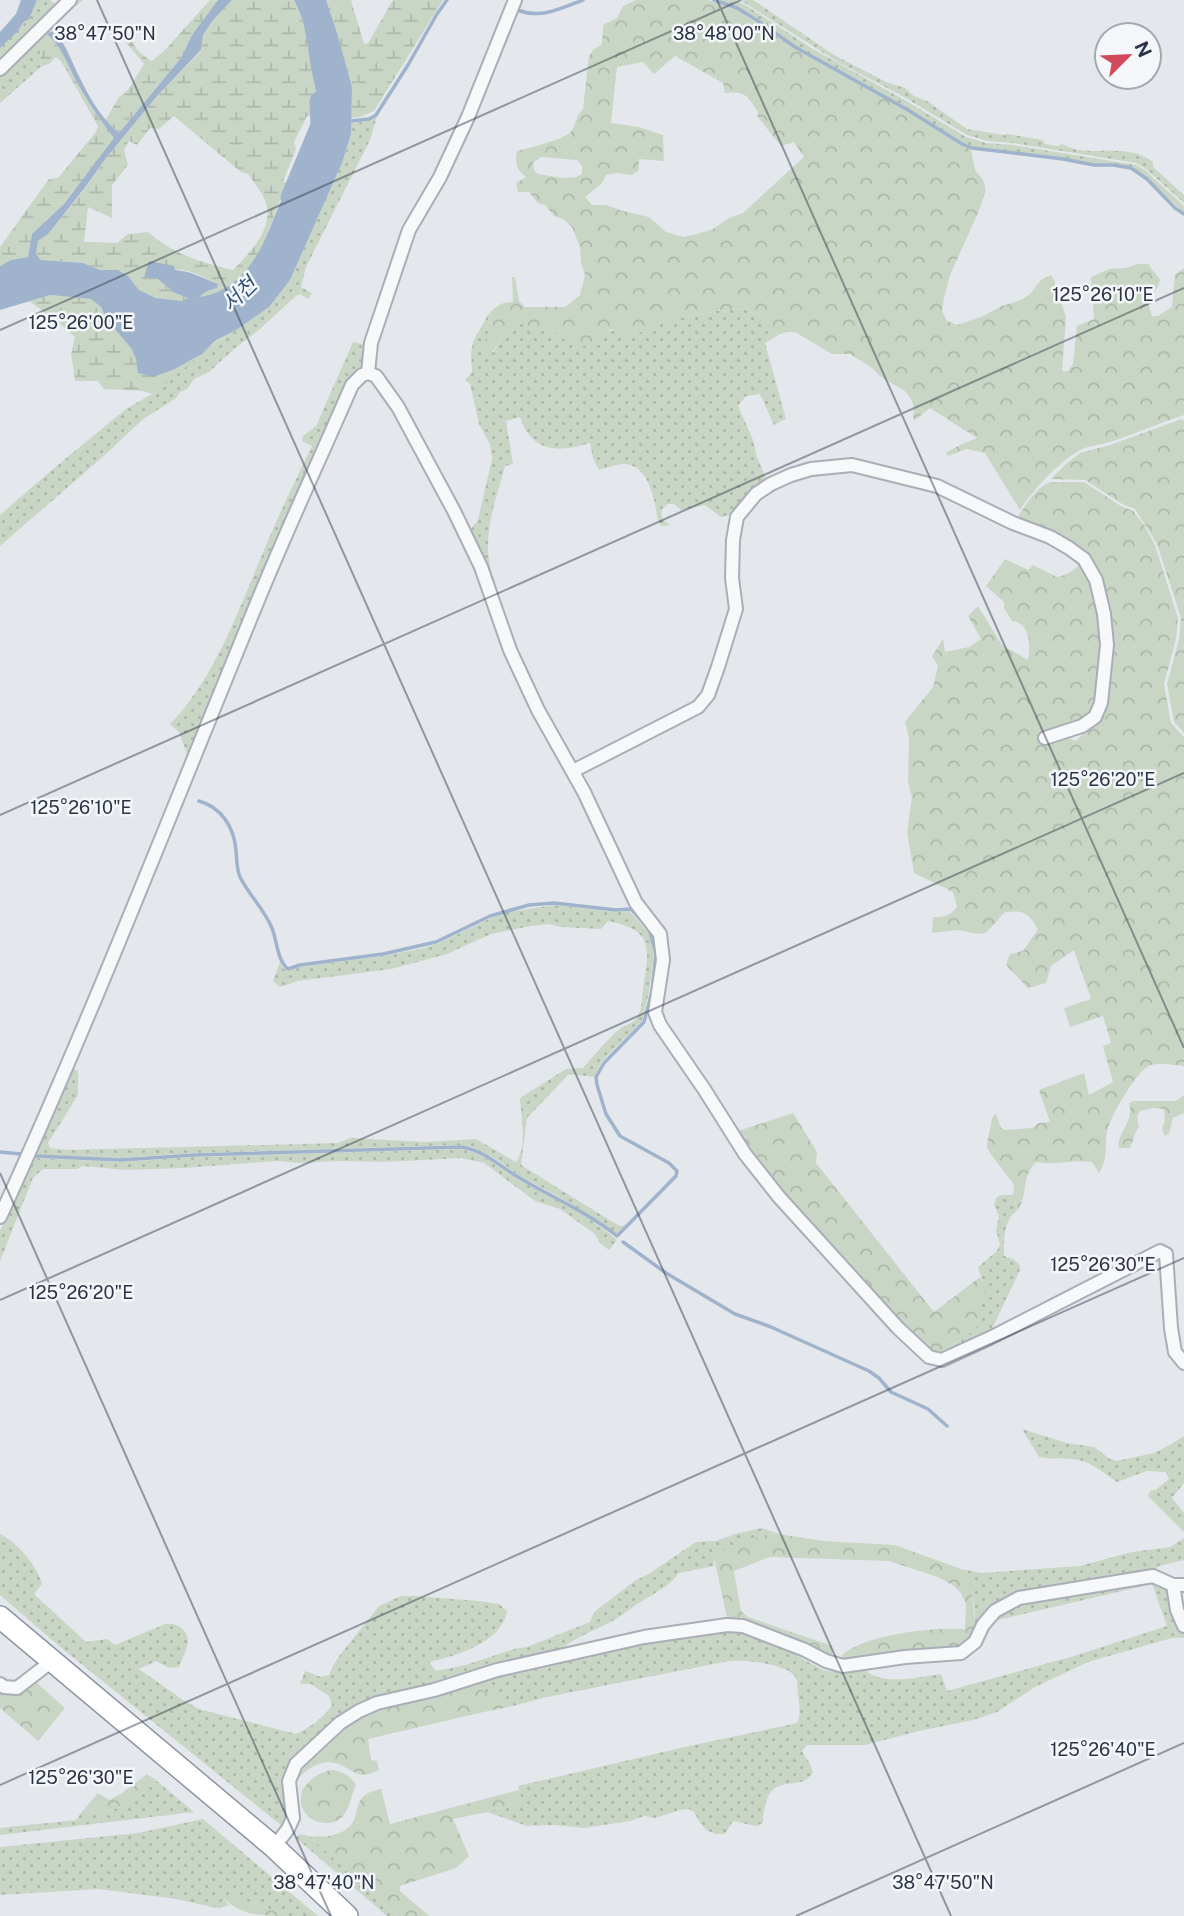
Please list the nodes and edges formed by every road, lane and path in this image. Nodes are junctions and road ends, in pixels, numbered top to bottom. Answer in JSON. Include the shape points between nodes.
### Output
{"nodes":[{"id":1,"x":71,"y":0,"type":"edge"},
{"id":2,"x":515,"y":0,"type":"edge"},
{"id":3,"x":0,"y":69,"type":"edge"},
{"id":4,"x":368,"y":373,"type":"junction"},
{"id":5,"x":1045,"y":738,"type":"dead end"},
{"id":6,"x":573,"y":771,"type":"junction"},
{"id":7,"x":0,"y":1217,"type":"edge"},
{"id":8,"x":1184,"y":1363,"type":"edge"},
{"id":9,"x":1179,"y":1585,"type":"edge"},
{"id":10,"x":0,"y":1617,"type":"edge"},
{"id":11,"x":1184,"y":1626,"type":"edge"},
{"id":12,"x":52,"y":1661,"type":"junction"},
{"id":13,"x":0,"y":1684,"type":"edge"},
{"id":14,"x":274,"y":1847,"type":"junction"},
{"id":15,"x":348,"y":1916,"type":"edge"}],
"edges":[{"from":1,"to":3,"type":"street"},
{"from":2,"to":4,"type":"street","via":[[468,117],[409,230],[371,343]]},
{"from":4,"to":6,"type":"street","via":[[376,376],[398,407],[454,511],[481,567],[510,650]]},
{"from":4,"to":7,"type":"street","via":[[352,385],[273,565],[74,1050]]},
{"from":5,"to":6,"type":"street","via":[[1082,726],[1095,717],[1101,703],[1107,645],[1104,614],[1096,580],[1084,559],[1050,537],[937,486],[852,465],[791,475],[756,494],[737,517],[732,578],[736,609],[708,695],[698,707]]},
{"from":6,"to":8,"type":"street","via":[[631,894],[660,934],[663,960],[655,1012],[660,1026],[745,1154],[898,1328],[929,1357],[942,1360],[1160,1251],[1166,1254],[1175,1352]]},
{"from":9,"to":11,"type":"street","via":[[1177,1610]]},
{"from":9,"to":14,"type":"street","via":[[1144,1576],[1019,1598],[995,1611],[975,1642],[961,1653],[843,1666],[743,1626],[727,1625],[606,1645],[377,1703],[340,1723],[296,1764],[289,1781],[293,1818]]},
{"from":10,"to":12,"type":"highway"},
{"from":12,"to":13,"type":"street","via":[[17,1688]]},
{"from":12,"to":14,"type":"highway"},
{"from":14,"to":15,"type":"highway"}]}
